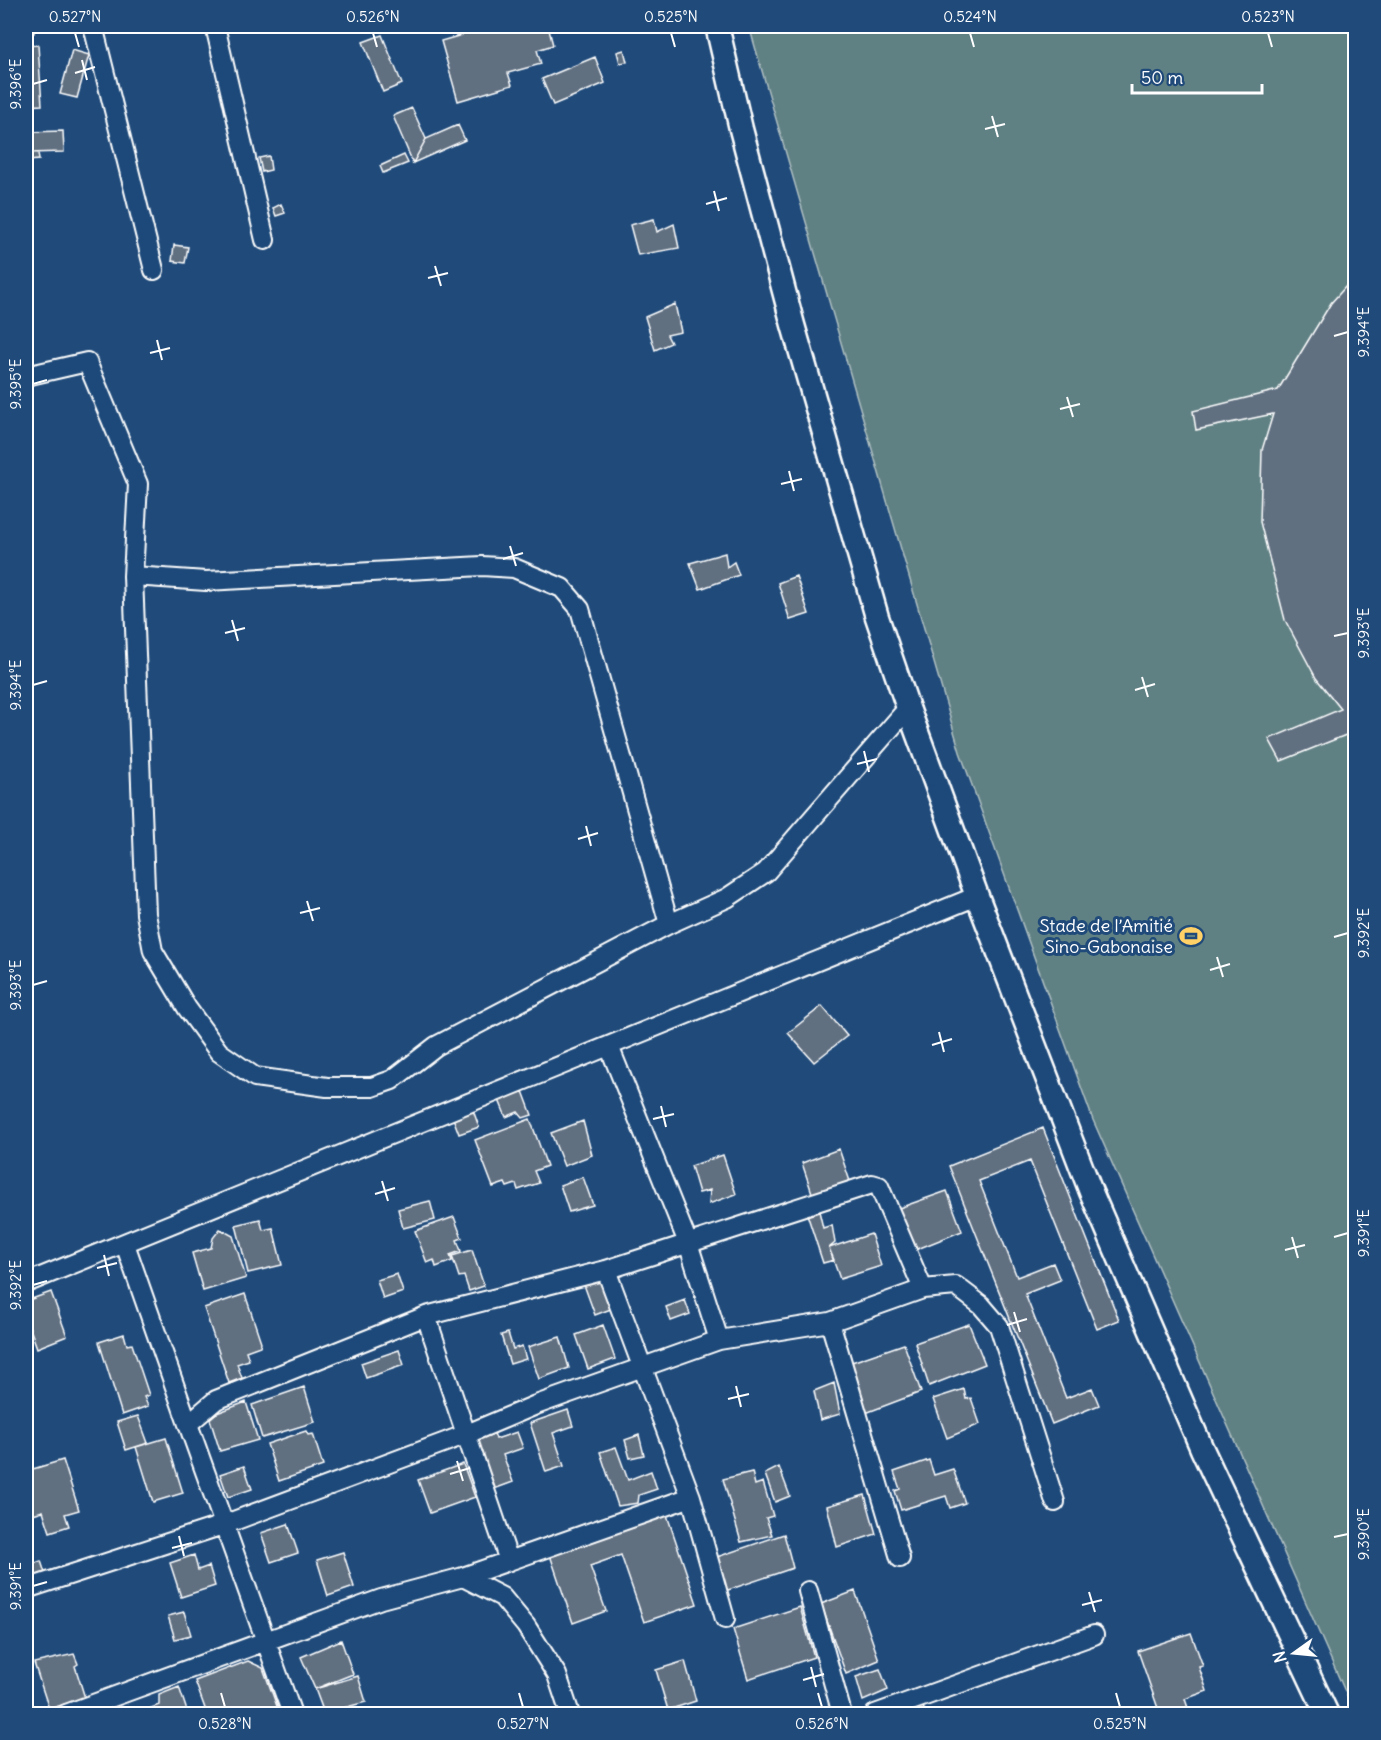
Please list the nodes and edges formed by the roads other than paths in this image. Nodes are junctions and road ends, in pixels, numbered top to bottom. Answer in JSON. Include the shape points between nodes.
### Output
{"nodes":[{"id":1,"x":93,"y":26,"type":"edge"},
{"id":2,"x":215,"y":26,"type":"edge"},
{"id":3,"x":717,"y":26,"type":"edge"},
{"id":4,"x":265,"y":240,"type":"dead end"},
{"id":5,"x":154,"y":270,"type":"dead end"},
{"id":6,"x":26,"y":376,"type":"edge"},
{"id":7,"x":133,"y":576,"type":"junction"},
{"id":8,"x":908,"y":708,"type":"junction"},
{"id":9,"x":977,"y":896,"type":"junction"},
{"id":10,"x":669,"y":924,"type":"junction"},
{"id":11,"x":609,"y":1046,"type":"junction"},
{"id":12,"x":688,"y":1243,"type":"junction"},
{"id":13,"x":125,"y":1244,"type":"junction"},
{"id":14,"x":606,"y":1270,"type":"junction"},
{"id":15,"x":26,"y":1283,"type":"edge"},
{"id":16,"x":923,"y":1289,"type":"junction"},
{"id":17,"x":426,"y":1316,"type":"junction"},
{"id":18,"x":830,"y":1322,"type":"junction"},
{"id":19,"x":719,"y":1340,"type":"junction"},
{"id":20,"x":641,"y":1367,"type":"junction"},
{"id":21,"x":188,"y":1424,"type":"junction"},
{"id":22,"x":466,"y":1434,"type":"junction"},
{"id":23,"x":691,"y":1497,"type":"junction"},
{"id":24,"x":1055,"y":1503,"type":"dead end"},
{"id":25,"x":223,"y":1525,"type":"junction"},
{"id":26,"x":900,"y":1558,"type":"dead end"},
{"id":27,"x":509,"y":1561,"type":"junction"},
{"id":28,"x":463,"y":1577,"type":"junction"},
{"id":29,"x":26,"y":1588,"type":"edge"},
{"id":30,"x":808,"y":1591,"type":"dead end"},
{"id":31,"x":725,"y":1619,"type":"dead end"},
{"id":32,"x":1094,"y":1635,"type":"dead end"},
{"id":33,"x":266,"y":1642,"type":"junction"},
{"id":34,"x":66,"y":1714,"type":"edge"},
{"id":35,"x":292,"y":1714,"type":"edge"},
{"id":36,"x":570,"y":1714,"type":"edge"},
{"id":37,"x":842,"y":1714,"type":"edge"},
{"id":38,"x":875,"y":1714,"type":"edge"},
{"id":39,"x":1327,"y":1714,"type":"edge"}],
"edges":[{"from":1,"to":5,"type":"street"},
{"from":2,"to":4,"type":"street"},
{"from":3,"to":8,"type":"main road","via":[[792,325],[877,617]]},
{"from":6,"to":7,"type":"street","via":[[87,362],[138,483]]},
{"from":7,"to":10,"type":"street","via":[[206,581],[482,566],[514,568],[562,588],[580,609]]},
{"from":7,"to":10,"type":"street","via":[[147,914],[153,951],[219,1052],[255,1077],[347,1088],[372,1087],[392,1080],[436,1046]]},
{"from":8,"to":9,"type":"main road"},
{"from":8,"to":10,"type":"street","via":[[766,872],[728,898]]},
{"from":9,"to":11,"type":"street"},
{"from":9,"to":39,"type":"main road","via":[[1105,1224],[1202,1449]]},
{"from":11,"to":12,"type":"street"},
{"from":11,"to":13,"type":"street"},
{"from":12,"to":14,"type":"street"},
{"from":12,"to":16,"type":"street","via":[[872,1184],[879,1186]]},
{"from":12,"to":19,"type":"street"},
{"from":13,"to":15,"type":"street"},
{"from":13,"to":21,"type":"street"},
{"from":14,"to":17,"type":"street"},
{"from":14,"to":20,"type":"street"},
{"from":16,"to":18,"type":"street"},
{"from":16,"to":24,"type":"street","via":[[956,1286],[981,1305],[999,1326]]},
{"from":17,"to":21,"type":"street","via":[[216,1400]]},
{"from":17,"to":22,"type":"street"},
{"from":18,"to":19,"type":"street"},
{"from":18,"to":26,"type":"street"},
{"from":19,"to":20,"type":"street"},
{"from":20,"to":22,"type":"street"},
{"from":20,"to":23,"type":"street"},
{"from":21,"to":25,"type":"street"},
{"from":22,"to":25,"type":"street"},
{"from":22,"to":27,"type":"street"},
{"from":23,"to":27,"type":"street"},
{"from":23,"to":31,"type":"street"},
{"from":25,"to":29,"type":"street"},
{"from":25,"to":33,"type":"street"},
{"from":27,"to":28,"type":"street"},
{"from":28,"to":33,"type":"street","via":[[381,1599]]},
{"from":28,"to":36,"type":"street","via":[[502,1597],[526,1626],[557,1675]]},
{"from":30,"to":37,"type":"street"},
{"from":32,"to":38,"type":"street"},
{"from":33,"to":34,"type":"street"},
{"from":33,"to":35,"type":"street"}]}
